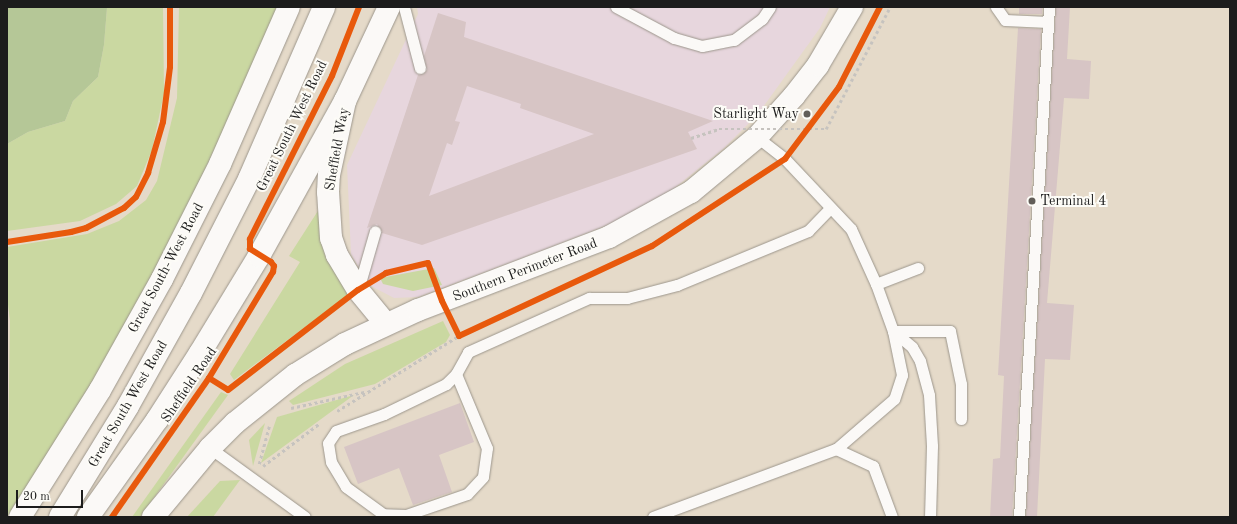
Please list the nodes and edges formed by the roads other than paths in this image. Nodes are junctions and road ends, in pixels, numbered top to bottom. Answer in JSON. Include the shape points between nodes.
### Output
{"nodes":[{"id":1,"x":289,"y":7,"type":"edge"},
{"id":2,"x":324,"y":7,"type":"edge"},
{"id":3,"x":389,"y":7,"type":"edge"},
{"id":4,"x":404,"y":7,"type":"edge"},
{"id":5,"x":616,"y":7,"type":"edge"},
{"id":6,"x":770,"y":7,"type":"edge"},
{"id":7,"x":852,"y":7,"type":"edge"},
{"id":8,"x":996,"y":7,"type":"edge"},
{"id":9,"x":1049,"y":7,"type":"edge"},
{"id":10,"x":1048,"y":22,"type":"junction"},
{"id":11,"x":420,"y":68,"type":"dead end"},
{"id":12,"x":345,"y":101,"type":"junction"},
{"id":13,"x":757,"y":137,"type":"junction"},
{"id":14,"x":830,"y":208,"type":"junction"},
{"id":15,"x":375,"y":231,"type":"dead end"},
{"id":16,"x":918,"y":268,"type":"dead end"},
{"id":17,"x":876,"y":284,"type":"junction"},
{"id":18,"x":358,"y":290,"type":"junction"},
{"id":19,"x":386,"y":324,"type":"junction"},
{"id":20,"x":893,"y":331,"type":"junction"},
{"id":21,"x":456,"y":374,"type":"junction"},
{"id":22,"x":961,"y":419,"type":"dead end"},
{"id":23,"x":210,"y":448,"type":"junction"},
{"id":24,"x":836,"y":449,"type":"junction"},
{"id":25,"x":20,"y":517,"type":"edge"},
{"id":26,"x":60,"y":517,"type":"edge"},
{"id":27,"x":88,"y":517,"type":"edge"},
{"id":28,"x":153,"y":517,"type":"edge"},
{"id":29,"x":305,"y":517,"type":"edge"},
{"id":30,"x":653,"y":517,"type":"edge"},
{"id":31,"x":892,"y":517,"type":"edge"},
{"id":32,"x":930,"y":517,"type":"edge"},
{"id":33,"x":1019,"y":517,"type":"edge"}],
"edges":[{"from":1,"to":25,"type":"main road","name":"Great South-West Road","via":[[220,164],[162,279],[100,390]]},
{"from":2,"to":26,"type":"main road","name":"Great South West Road","via":[[249,179],[191,294],[128,406]]},
{"from":3,"to":12,"type":"main road"},
{"from":4,"to":11,"type":"lane"},
{"from":5,"to":6,"type":"lane","via":[[674,38],[702,46],[734,40],[762,19]]},
{"from":7,"to":13,"type":"main road","name":"Southern Perimeter Road","via":[[818,64],[794,96]]},
{"from":8,"to":10,"type":"lane","via":[[1005,20]]},
{"from":9,"to":10,"type":"lane"},
{"from":10,"to":33,"type":"lane"},
{"from":12,"to":18,"type":"main road","name":"Sheffield Way","via":[[329,174],[328,218],[337,255]]},
{"from":12,"to":27,"type":"main road","via":[[259,256],[200,353],[157,420]]},
{"from":13,"to":14,"type":"lane","via":[[784,159]]},
{"from":13,"to":19,"type":"main road","name":"Southern Perimeter Road","via":[[691,192],[654,214],[567,256]]},
{"from":14,"to":17,"type":"lane","via":[[852,229]]},
{"from":14,"to":21,"type":"lane","via":[[808,231],[677,285],[627,298],[589,298],[575,304],[468,352]]},
{"from":15,"to":18,"type":"lane"},
{"from":16,"to":17,"type":"lane"},
{"from":17,"to":20,"type":"lane"},
{"from":18,"to":19,"type":"main road","name":"Sheffield Way"},
{"from":19,"to":23,"type":"main road","name":"Southern Perimeter Road","via":[[344,344],[295,375],[261,400]]},
{"from":20,"to":22,"type":"lane","via":[[950,331],[961,384]]},
{"from":20,"to":24,"type":"lane","via":[[902,375],[894,399]]},
{"from":20,"to":32,"type":"lane","via":[[912,347],[920,361],[928,395],[932,446]]},
{"from":21,"to":21,"type":"lane","via":[[446,384],[384,414],[336,430],[328,442],[331,462],[346,487],[383,514],[406,515],[467,494],[483,477],[487,448]]},
{"from":23,"to":28,"type":"main road","name":"Southern Perimeter Road"},
{"from":23,"to":29,"type":"lane"},
{"from":24,"to":30,"type":"lane"},
{"from":24,"to":31,"type":"lane","via":[[873,466]]}]}
